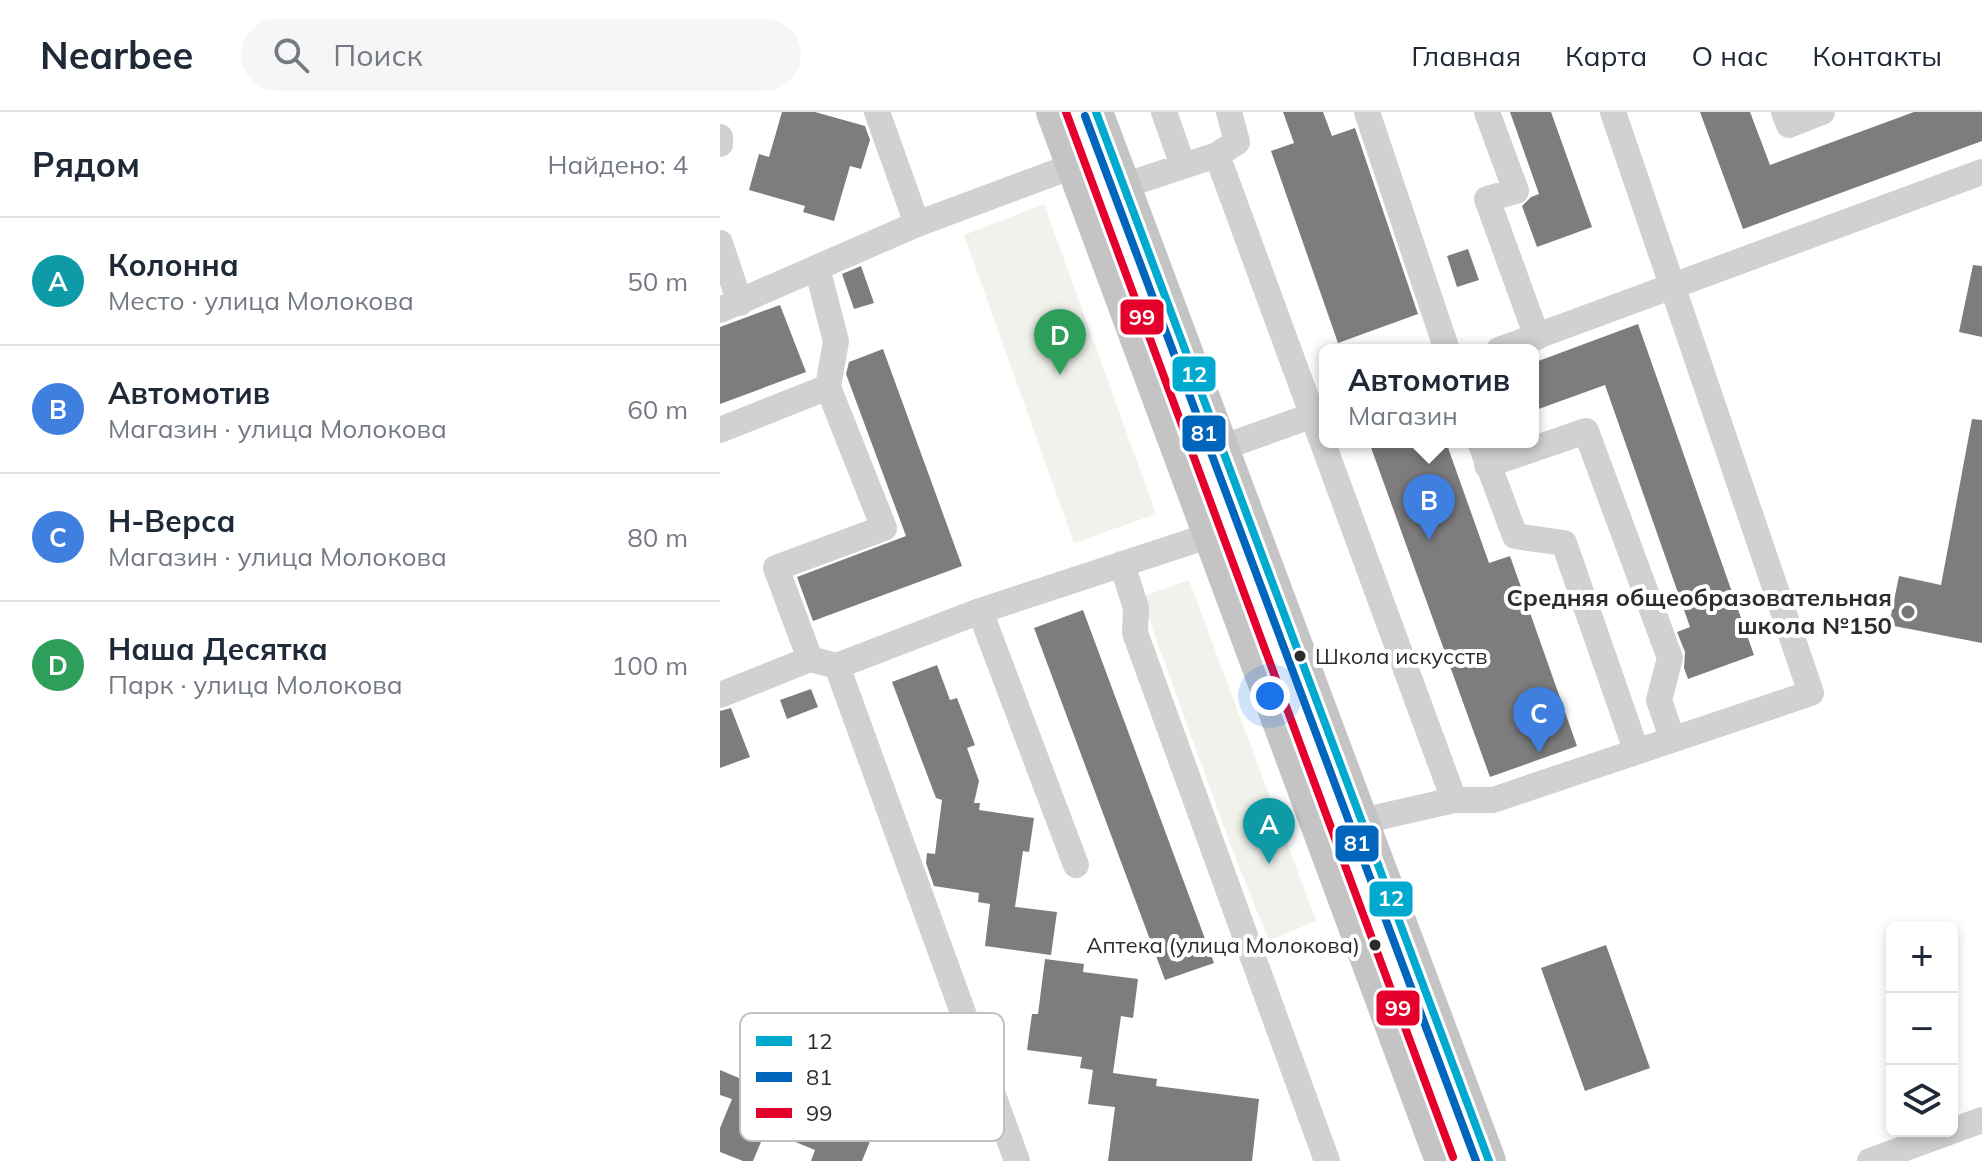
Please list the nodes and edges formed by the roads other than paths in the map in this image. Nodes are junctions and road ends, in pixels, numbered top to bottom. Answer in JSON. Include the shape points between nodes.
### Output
{"nodes":[{"id":1,"x":877,"y":112,"type":"edge"},
{"id":2,"x":1053,"y":112,"type":"edge"},
{"id":3,"x":1096,"y":112,"type":"edge"},
{"id":4,"x":1164,"y":112,"type":"edge"},
{"id":5,"x":1229,"y":112,"type":"edge"},
{"id":6,"x":1367,"y":112,"type":"edge"},
{"id":7,"x":1487,"y":112,"type":"edge"},
{"id":8,"x":1613,"y":112,"type":"edge"},
{"id":9,"x":1784,"y":112,"type":"edge"},
{"id":10,"x":1822,"y":112,"type":"edge"},
{"id":11,"x":720,"y":137,"type":"edge"},
{"id":12,"x":720,"y":144,"type":"edge"},
{"id":13,"x":1217,"y":155,"type":"junction"},
{"id":14,"x":1073,"y":166,"type":"junction"},
{"id":15,"x":1183,"y":166,"type":"junction"},
{"id":16,"x":1982,"y":172,"type":"edge"},
{"id":17,"x":1123,"y":186,"type":"junction"},
{"id":18,"x":917,"y":224,"type":"junction"},
{"id":19,"x":720,"y":243,"type":"edge"},
{"id":20,"x":817,"y":268,"type":"junction"},
{"id":21,"x":1671,"y":288,"type":"junction"},
{"id":22,"x":730,"y":306,"type":"edge"},
{"id":23,"x":1537,"y":337,"type":"junction"},
{"id":24,"x":1445,"y":344,"type":"edge"},
{"id":25,"x":1517,"y":344,"type":"edge"},
{"id":26,"x":828,"y":387,"type":"junction"},
{"id":27,"x":1319,"y":413,"type":"edge"},
{"id":28,"x":720,"y":430,"type":"edge"},
{"id":29,"x":1539,"y":441,"type":"edge"},
{"id":30,"x":1221,"y":448,"type":"junction"},
{"id":31,"x":1331,"y":448,"type":"edge"},
{"id":32,"x":1507,"y":448,"type":"edge"},
{"id":33,"x":1484,"y":453,"type":"edge"},
{"id":34,"x":1208,"y":536,"type":"junction"},
{"id":35,"x":1122,"y":564,"type":"junction"},
{"id":36,"x":980,"y":611,"type":"junction"},
{"id":37,"x":810,"y":659,"type":"junction"},
{"id":38,"x":837,"y":666,"type":"junction"},
{"id":39,"x":720,"y":695,"type":"edge"},
{"id":40,"x":1672,"y":738,"type":"junction"},
{"id":41,"x":1636,"y":750,"type":"junction"},
{"id":42,"x":1454,"y":800,"type":"junction"},
{"id":43,"x":1362,"y":821,"type":"junction"},
{"id":44,"x":1076,"y":865,"type":"dead end"},
{"id":45,"x":963,"y":1013,"type":"edge"},
{"id":46,"x":1982,"y":1120,"type":"edge"},
{"id":47,"x":1004,"y":1125,"type":"edge"},
{"id":48,"x":1958,"y":1129,"type":"edge"},
{"id":49,"x":1936,"y":1137,"type":"edge"},
{"id":50,"x":1017,"y":1161,"type":"edge"},
{"id":51,"x":1327,"y":1161,"type":"edge"},
{"id":52,"x":1442,"y":1161,"type":"edge"},
{"id":53,"x":1489,"y":1161,"type":"edge"},
{"id":54,"x":1870,"y":1161,"type":"edge"}],
"edges":[{"from":1,"to":18,"type":"lane"},
{"from":2,"to":14,"type":"main road"},
{"from":3,"to":17,"type":"main road"},
{"from":4,"to":15,"type":"lane"},
{"from":5,"to":13,"type":"lane","via":[[1237,142]]},
{"from":6,"to":24,"type":"lane"},
{"from":7,"to":23,"type":"lane","via":[[1516,191],[1487,199]]},
{"from":8,"to":21,"type":"lane"},
{"from":9,"to":10,"type":"lane","via":[[1789,125]]},
{"from":11,"to":12,"type":"lane"},
{"from":13,"to":15,"type":"lane"},
{"from":13,"to":27,"type":"lane"},
{"from":14,"to":18,"type":"lane"},
{"from":14,"to":34,"type":"main road"},
{"from":15,"to":17,"type":"lane"},
{"from":16,"to":21,"type":"lane"},
{"from":17,"to":30,"type":"main road"},
{"from":18,"to":20,"type":"lane"},
{"from":19,"to":22,"type":"lane"},
{"from":20,"to":22,"type":"lane"},
{"from":20,"to":26,"type":"lane","via":[[836,341]]},
{"from":21,"to":23,"type":"lane"},
{"from":21,"to":40,"type":"lane","via":[[1811,693]]},
{"from":23,"to":25,"type":"lane"},
{"from":26,"to":28,"type":"lane"},
{"from":26,"to":37,"type":"lane","via":[[884,528],[776,568]]},
{"from":27,"to":30,"type":"lane"},
{"from":29,"to":40,"type":"lane","via":[[1586,431],[1670,658],[1659,700]]},
{"from":30,"to":43,"type":"main road"},
{"from":31,"to":42,"type":"lane"},
{"from":32,"to":33,"type":"lane"},
{"from":33,"to":41,"type":"lane","via":[[1515,536],[1564,543]]},
{"from":34,"to":35,"type":"lane"},
{"from":34,"to":52,"type":"main road"},
{"from":35,"to":36,"type":"lane"},
{"from":35,"to":51,"type":"lane","via":[[1136,608],[1135,633]]},
{"from":36,"to":38,"type":"lane"},
{"from":36,"to":44,"type":"lane"},
{"from":37,"to":38,"type":"lane"},
{"from":37,"to":39,"type":"lane"},
{"from":38,"to":45,"type":"lane"},
{"from":40,"to":41,"type":"lane"},
{"from":41,"to":42,"type":"lane","via":[[1493,800]]},
{"from":42,"to":43,"type":"lane"},
{"from":43,"to":53,"type":"main road"},
{"from":46,"to":48,"type":"lane"},
{"from":47,"to":50,"type":"lane"},
{"from":49,"to":54,"type":"lane"}]}
